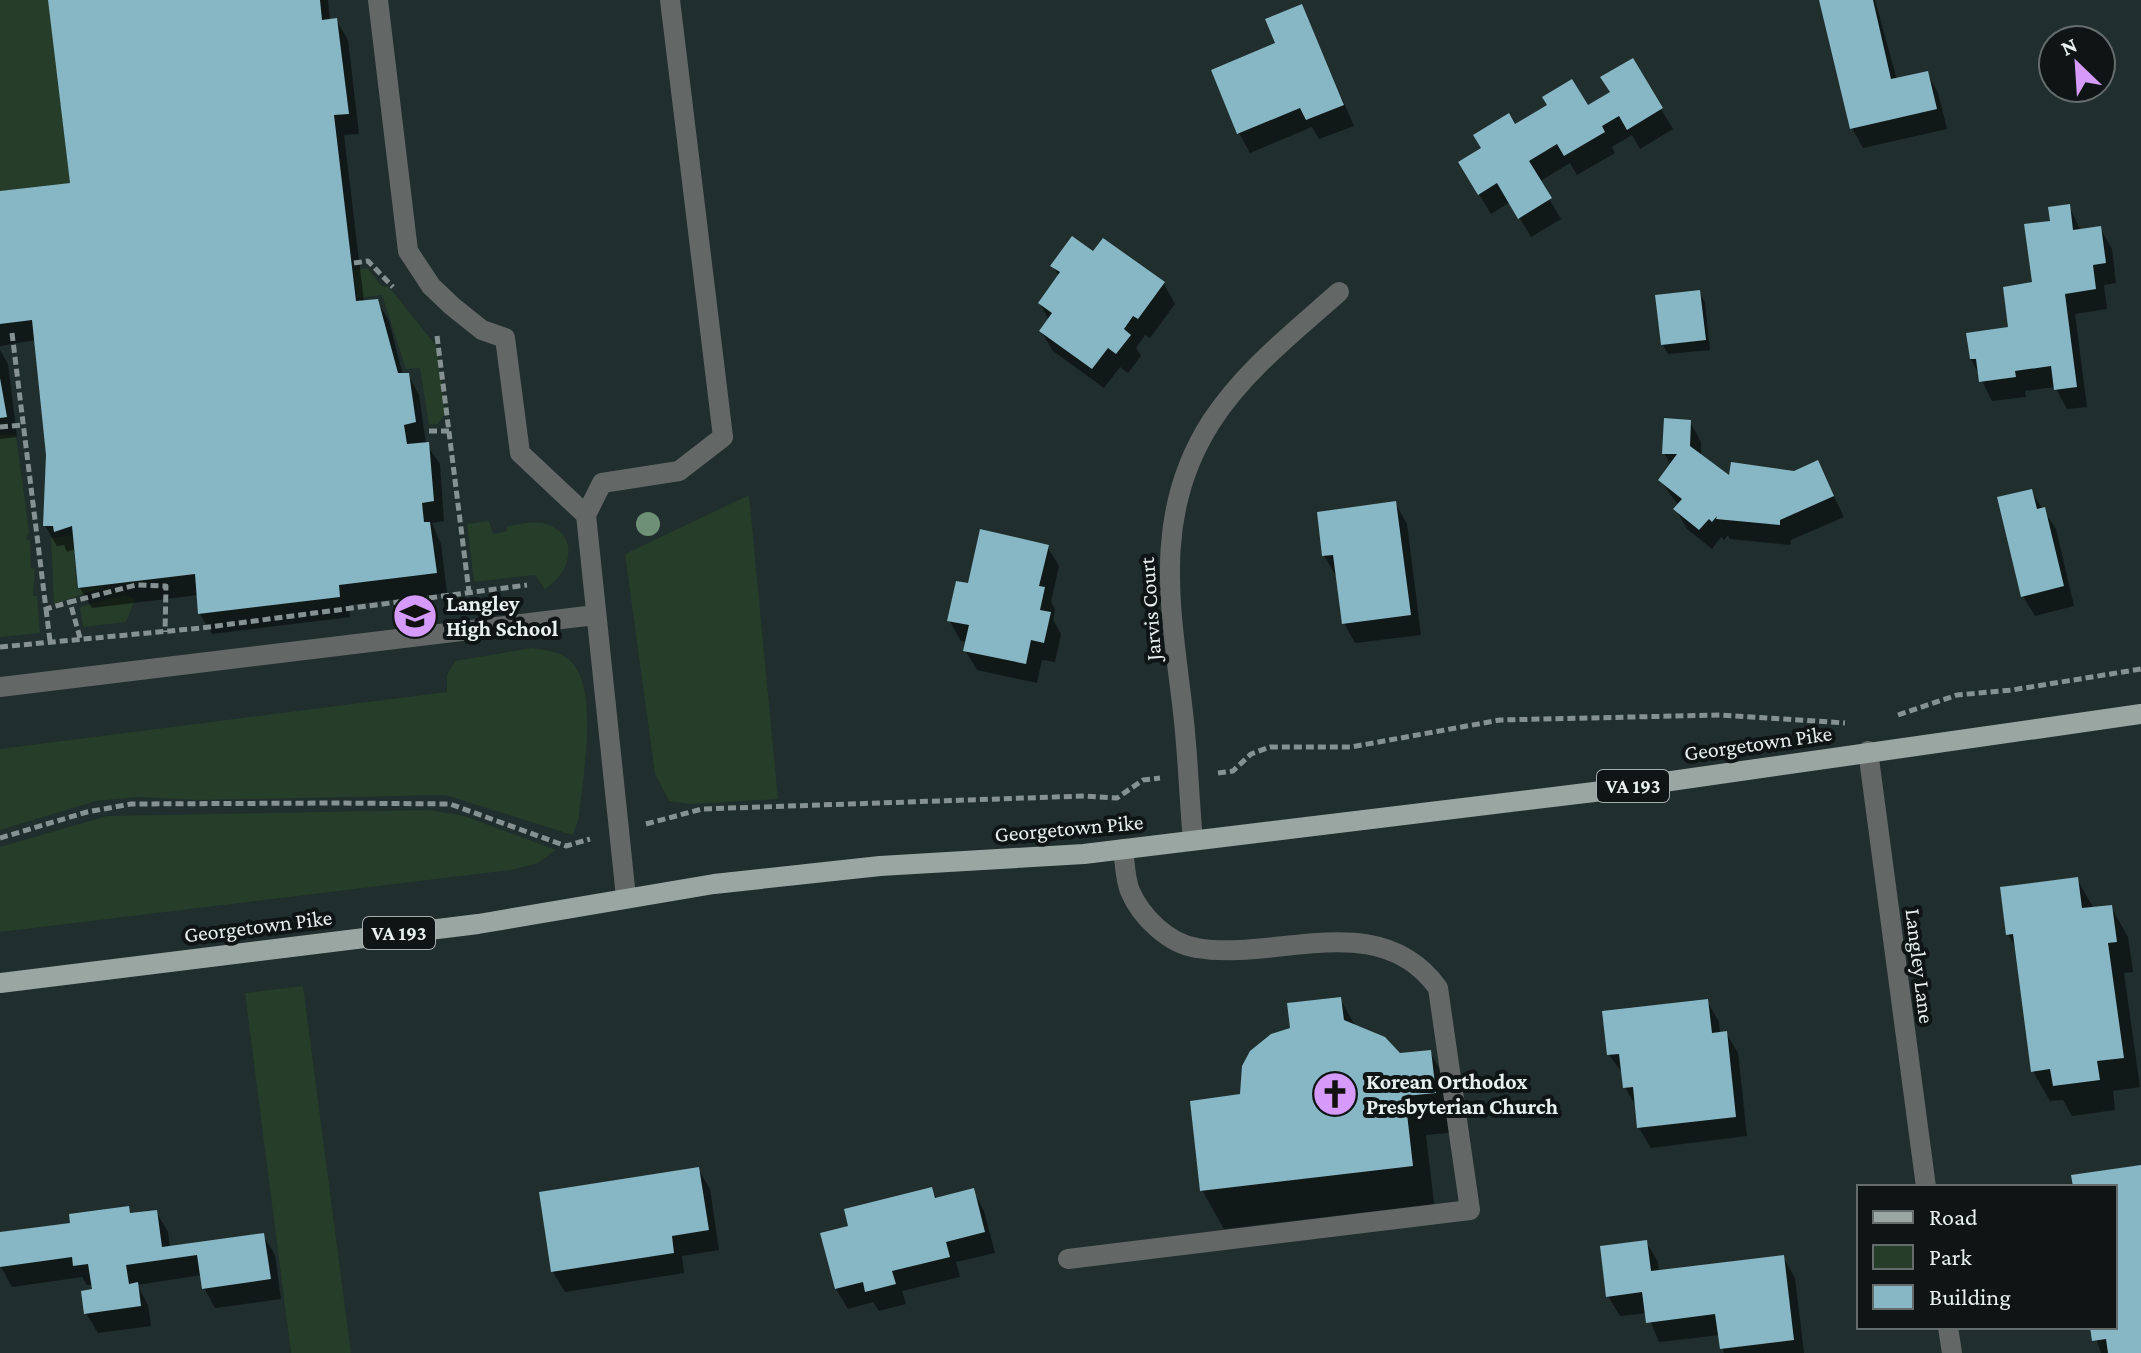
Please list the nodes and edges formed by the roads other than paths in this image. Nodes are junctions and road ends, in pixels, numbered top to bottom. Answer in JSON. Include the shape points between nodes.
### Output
{"nodes":[{"id":1,"x":378,"y":0,"type":"edge"},
{"id":2,"x":670,"y":0,"type":"edge"},
{"id":3,"x":1339,"y":292,"type":"dead end"},
{"id":4,"x":586,"y":515,"type":"junction"},
{"id":5,"x":595,"y":615,"type":"junction"},
{"id":6,"x":0,"y":687,"type":"edge"},
{"id":7,"x":2141,"y":714,"type":"edge"},
{"id":8,"x":1868,"y":751,"type":"junction"},
{"id":9,"x":1193,"y":840,"type":"junction"},
{"id":10,"x":1123,"y":849,"type":"junction"},
{"id":11,"x":626,"y":897,"type":"junction"},
{"id":12,"x":0,"y":983,"type":"edge"},
{"id":13,"x":1926,"y":1185,"type":"edge"},
{"id":14,"x":1068,"y":1259,"type":"dead end"},
{"id":15,"x":1948,"y":1329,"type":"edge"},
{"id":16,"x":1952,"y":1353,"type":"edge"}],
"edges":[{"from":1,"to":4,"type":"street","via":[[408,251],[452,306],[482,330],[505,338],[520,453]]},
{"from":2,"to":4,"type":"street","via":[[723,437],[679,471],[602,483]]},
{"from":3,"to":9,"type":"street","name":"Jarvis Court","via":[[1267,356],[1211,423],[1187,470],[1172,518],[1169,596]]},
{"from":4,"to":5,"type":"street"},
{"from":5,"to":6,"type":"street"},
{"from":5,"to":11,"type":"street"},
{"from":7,"to":8,"type":"main road","name":"Georgetown Pike","number":"VA 193"},
{"from":8,"to":9,"type":"main road","name":"Georgetown Pike","number":"VA 193","via":[[1594,792]]},
{"from":8,"to":13,"type":"street","name":"Langley Lane"},
{"from":9,"to":10,"type":"main road","name":"Georgetown Pike","number":"VA 193"},
{"from":10,"to":11,"type":"main road","name":"Georgetown Pike","number":"VA 193","via":[[880,866]]},
{"from":10,"to":14,"type":"street","via":[[1130,891],[1154,927],[1196,948],[1319,940],[1385,948],[1425,970],[1438,988],[1470,1210]]},
{"from":11,"to":12,"type":"main road","name":"Georgetown Pike","number":"VA 193","via":[[478,924]]},
{"from":15,"to":16,"type":"street"}]}
